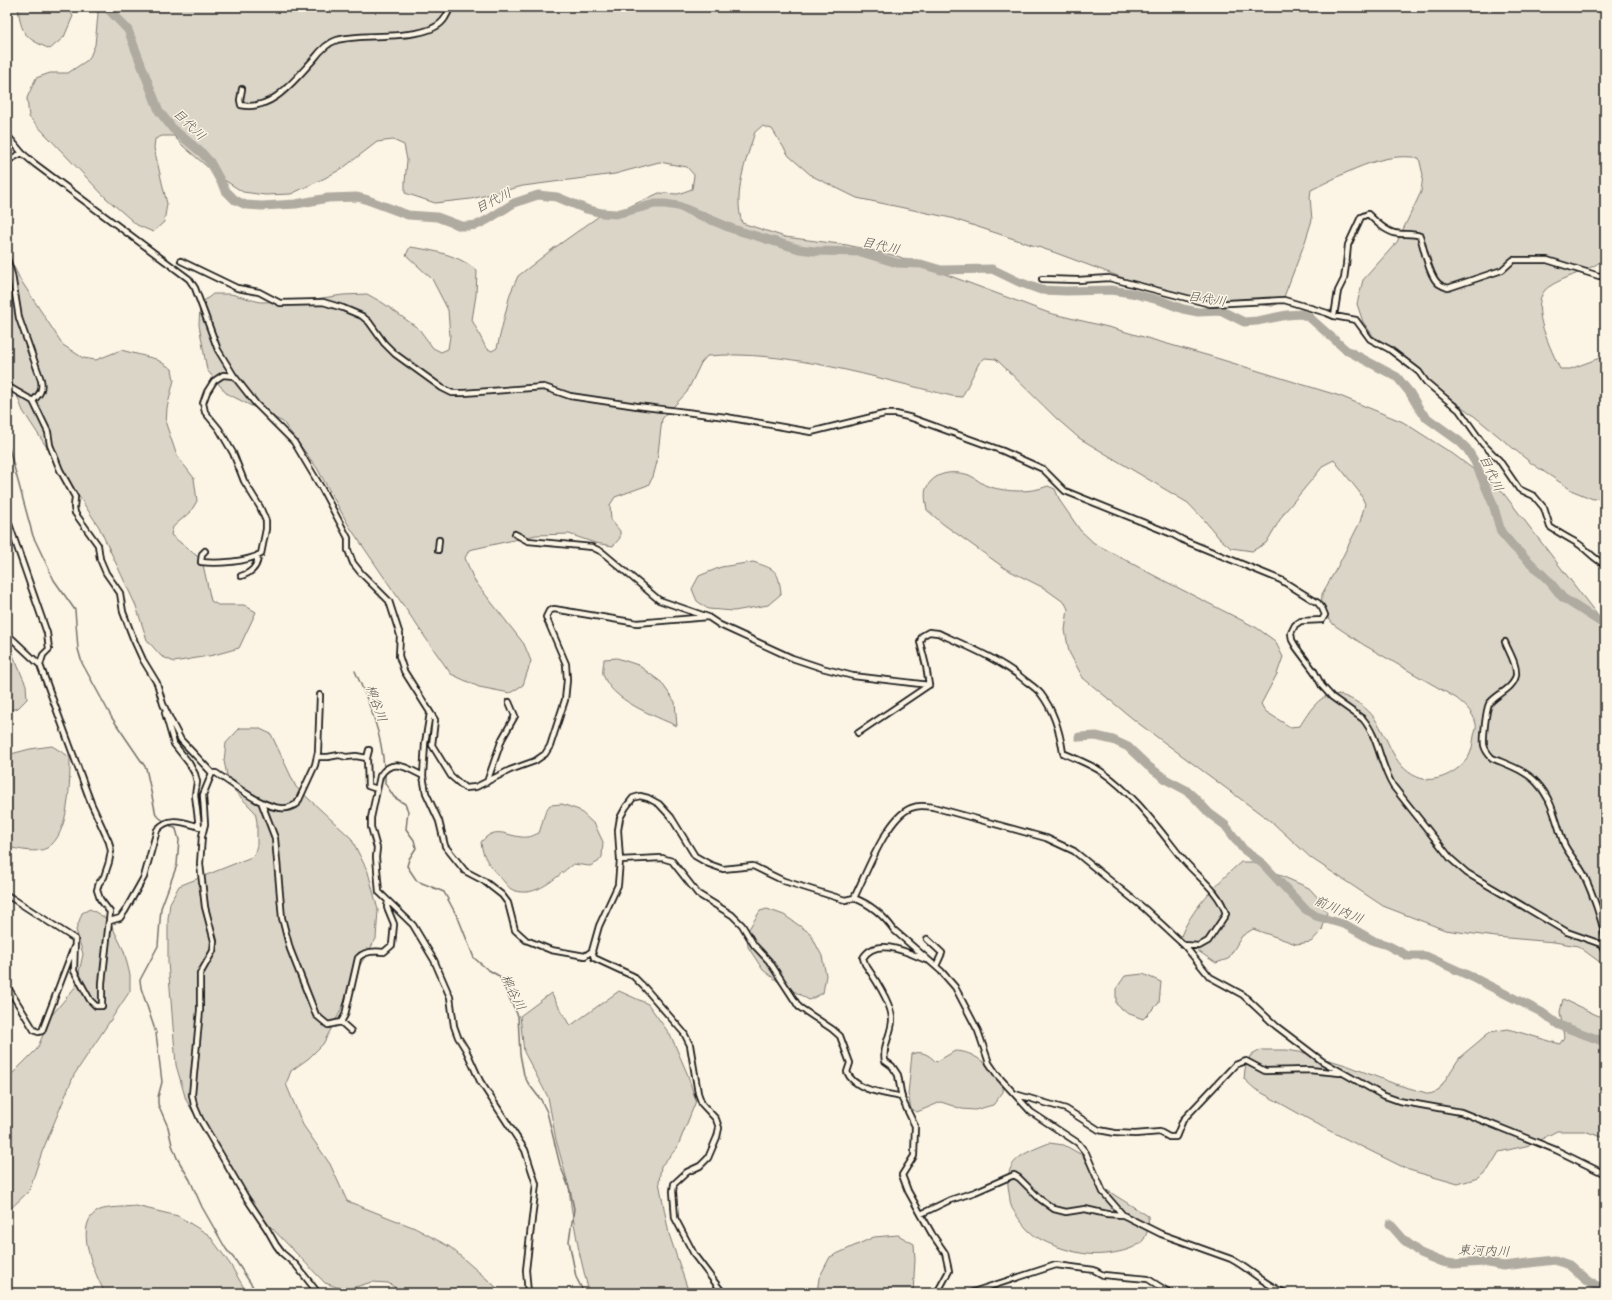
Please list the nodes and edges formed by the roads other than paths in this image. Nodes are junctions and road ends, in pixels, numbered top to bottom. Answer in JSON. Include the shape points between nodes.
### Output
{"nodes":[{"id":1,"x":450,"y":7,"type":"edge"},
{"id":2,"x":242,"y":89,"type":"dead end"},
{"id":3,"x":7,"y":135,"type":"edge"},
{"id":4,"x":22,"y":153,"type":"junction"},
{"id":5,"x":7,"y":162,"type":"edge"},
{"id":6,"x":7,"y":259,"type":"edge"},
{"id":7,"x":182,"y":261,"type":"dead end"},
{"id":8,"x":1605,"y":275,"type":"edge"},
{"id":9,"x":1042,"y":279,"type":"dead end"},
{"id":10,"x":1334,"y":316,"type":"junction"},
{"id":11,"x":234,"y":376,"type":"junction"},
{"id":12,"x":7,"y":386,"type":"edge"},
{"id":13,"x":33,"y":401,"type":"junction"},
{"id":14,"x":7,"y":518,"type":"edge"},
{"id":15,"x":515,"y":534,"type":"dead end"},
{"id":16,"x":439,"y":540,"type":"dead end"},
{"id":17,"x":438,"y":550,"type":"dead end"},
{"id":18,"x":205,"y":551,"type":"dead end"},
{"id":19,"x":258,"y":555,"type":"junction"},
{"id":20,"x":1605,"y":564,"type":"edge"},
{"id":21,"x":241,"y":576,"type":"dead end"},
{"id":22,"x":708,"y":618,"type":"junction"},
{"id":23,"x":7,"y":634,"type":"edge"},
{"id":24,"x":1505,"y":642,"type":"dead end"},
{"id":25,"x":40,"y":665,"type":"junction"},
{"id":26,"x":929,"y":685,"type":"junction"},
{"id":27,"x":320,"y":695,"type":"dead end"},
{"id":28,"x":509,"y":702,"type":"dead end"},
{"id":29,"x":165,"y":710,"type":"junction"},
{"id":30,"x":430,"y":713,"type":"junction"},
{"id":31,"x":858,"y":733,"type":"dead end"},
{"id":32,"x":369,"y":750,"type":"dead end"},
{"id":33,"x":317,"y":757,"type":"junction"},
{"id":34,"x":367,"y":758,"type":"junction"},
{"id":35,"x":212,"y":773,"type":"junction"},
{"id":36,"x":423,"y":776,"type":"junction"},
{"id":37,"x":487,"y":782,"type":"junction"},
{"id":38,"x":377,"y":789,"type":"junction"},
{"id":39,"x":262,"y":804,"type":"junction"},
{"id":40,"x":201,"y":827,"type":"junction"},
{"id":41,"x":620,"y":860,"type":"junction"},
{"id":42,"x":7,"y":895,"type":"edge"},
{"id":43,"x":854,"y":898,"type":"junction"},
{"id":44,"x":388,"y":901,"type":"junction"},
{"id":45,"x":110,"y":921,"type":"junction"},
{"id":46,"x":1605,"y":936,"type":"edge"},
{"id":47,"x":928,"y":938,"type":"dead end"},
{"id":48,"x":1184,"y":944,"type":"junction"},
{"id":49,"x":75,"y":945,"type":"junction"},
{"id":50,"x":592,"y":951,"type":"junction"},
{"id":51,"x":1605,"y":951,"type":"edge"},
{"id":52,"x":930,"y":961,"type":"junction"},
{"id":53,"x":936,"y":966,"type":"junction"},
{"id":54,"x":7,"y":986,"type":"edge"},
{"id":55,"x":341,"y":1022,"type":"junction"},
{"id":56,"x":352,"y":1031,"type":"dead end"},
{"id":57,"x":1343,"y":1074,"type":"junction"},
{"id":58,"x":1013,"y":1093,"type":"junction"},
{"id":59,"x":902,"y":1097,"type":"junction"},
{"id":60,"x":1605,"y":1174,"type":"edge"},
{"id":61,"x":921,"y":1214,"type":"junction"},
{"id":62,"x":1123,"y":1215,"type":"junction"},
{"id":63,"x":318,"y":1293,"type":"edge"},
{"id":64,"x":528,"y":1293,"type":"edge"},
{"id":65,"x":723,"y":1293,"type":"edge"},
{"id":66,"x":937,"y":1293,"type":"edge"},
{"id":67,"x":970,"y":1293,"type":"edge"},
{"id":68,"x":1170,"y":1293,"type":"edge"},
{"id":69,"x":1284,"y":1293,"type":"edge"}],
"edges":[{"from":1,"to":2,"type":"street","via":[[445,19],[438,26],[424,31],[354,37],[332,42],[287,88],[269,101],[254,107],[241,105]]},
{"from":3,"to":4,"type":"street"},
{"from":4,"to":5,"type":"street"},
{"from":4,"to":11,"type":"street","via":[[189,279],[195,288],[218,350]]},
{"from":6,"to":13,"type":"street","via":[[19,318],[42,384],[39,396]]},
{"from":7,"to":51,"type":"street","via":[[236,288],[259,292],[280,303],[323,302],[362,316],[395,354],[452,393],[544,386],[570,396],[726,417],[811,432],[884,414],[912,418],[1003,451],[1043,469],[1070,494],[1122,513],[1281,580],[1318,603],[1324,615],[1322,620],[1301,621],[1295,625],[1292,640],[1296,647],[1332,697],[1367,724],[1375,739],[1388,778],[1451,859],[1485,885],[1570,934],[1601,944]]},
{"from":8,"to":10,"type":"street","via":[[1599,276],[1547,260],[1513,260],[1502,270],[1448,288],[1435,280],[1420,236],[1393,232],[1368,214],[1361,217],[1348,244],[1344,279],[1338,291]]},
{"from":9,"to":10,"type":"street","via":[[1109,278],[1210,304],[1284,300]]},
{"from":10,"to":20,"type":"street","via":[[1356,320],[1370,339],[1389,349],[1419,372],[1426,382],[1459,410],[1519,489],[1534,496],[1544,508],[1550,527]]},
{"from":11,"to":19,"type":"street","via":[[223,375],[214,381],[203,404],[205,412],[233,453],[244,482],[260,506],[266,521],[261,554]]},
{"from":11,"to":30,"type":"street","via":[[256,404],[294,442],[348,538],[348,550],[353,563],[388,601],[400,635],[399,656],[404,671]]},
{"from":12,"to":13,"type":"street"},
{"from":13,"to":29,"type":"street","via":[[48,432],[50,445],[60,470],[75,497],[76,513],[98,545],[100,559],[120,593],[123,612],[133,638],[156,683]]},
{"from":14,"to":25,"type":"street","via":[[47,634],[49,649],[43,655]]},
{"from":15,"to":22,"type":"street","via":[[528,541],[592,547],[602,552],[659,600]]},
{"from":16,"to":17,"type":"street"},
{"from":18,"to":19,"type":"street","via":[[201,562],[245,560]]},
{"from":19,"to":21,"type":"street","via":[[257,565]]},
{"from":22,"to":26,"type":"street","via":[[792,658],[822,668],[853,676]]},
{"from":22,"to":37,"type":"street","via":[[637,623],[554,609],[549,611],[546,617],[566,664],[567,680],[565,700],[552,741],[545,754],[536,761]]},
{"from":23,"to":25,"type":"street"},
{"from":24,"to":46,"type":"street","via":[[1516,675],[1506,690],[1489,704],[1484,745],[1492,758],[1524,772],[1543,791],[1552,806],[1565,844],[1592,894]]},
{"from":25,"to":45,"type":"street","via":[[88,795],[109,842],[109,862],[97,890],[110,912]]},
{"from":26,"to":31,"type":"street"},
{"from":26,"to":48,"type":"street","via":[[920,642],[922,636],[929,632],[938,633],[1001,663],[1040,692],[1058,728],[1063,753],[1101,772],[1137,802],[1180,856],[1219,898],[1226,914],[1208,941],[1199,946]]},
{"from":27,"to":33,"type":"street"},
{"from":28,"to":37,"type":"street","via":[[515,716],[502,739]]},
{"from":29,"to":35,"type":"street","via":[[181,740]]},
{"from":29,"to":40,"type":"street","via":[[174,744],[195,774],[195,795]]},
{"from":30,"to":36,"type":"street"},
{"from":30,"to":37,"type":"street","via":[[435,720],[432,745],[451,776],[465,788]]},
{"from":32,"to":34,"type":"street"},
{"from":33,"to":34,"type":"street","via":[[338,754]]},
{"from":33,"to":39,"type":"street","via":[[297,804],[286,808]]},
{"from":34,"to":38,"type":"street","via":[[368,786]]},
{"from":35,"to":39,"type":"street","via":[[216,773]]},
{"from":35,"to":40,"type":"street","via":[[203,794]]},
{"from":36,"to":38,"type":"street","via":[[398,765],[390,766],[380,776]]},
{"from":36,"to":50,"type":"street","via":[[426,793],[439,821],[445,846],[465,871],[484,880],[508,902],[515,930],[526,940],[551,950],[584,956]]},
{"from":38,"to":44,"type":"street","via":[[371,827],[377,848],[380,892]]},
{"from":39,"to":55,"type":"street","via":[[275,838],[282,918],[290,949],[316,1015],[328,1025]]},
{"from":40,"to":45,"type":"street","via":[[178,821],[167,821],[161,825],[157,830],[144,877],[120,918]]},
{"from":40,"to":63,"type":"street","via":[[202,883],[214,941],[213,951],[200,974],[200,1010],[192,1095],[194,1105],[276,1245]]},
{"from":41,"to":43,"type":"street","via":[[620,818],[634,798],[640,796],[658,804],[671,817],[695,856],[709,864],[723,869],[753,866],[784,881],[845,900]]},
{"from":41,"to":50,"type":"street","via":[[618,885],[599,926]]},
{"from":41,"to":59,"type":"street","via":[[662,858],[672,861],[698,894],[742,925],[799,1007],[840,1036],[850,1063],[847,1072],[849,1077],[860,1086]]},
{"from":42,"to":49,"type":"street","via":[[75,939]]},
{"from":43,"to":48,"type":"street","via":[[896,818],[920,805],[1046,838],[1068,848],[1145,909]]},
{"from":43,"to":52,"type":"street","via":[[877,912]]},
{"from":44,"to":55,"type":"street","via":[[387,907],[394,924],[392,944],[384,952],[373,951],[358,958],[345,1015]]},
{"from":44,"to":64,"type":"street","via":[[413,925],[434,960],[450,997],[458,1037],[480,1081],[511,1127],[530,1163],[536,1184],[526,1263]]},
{"from":45,"to":49,"type":"street","via":[[102,983],[102,1006],[96,1006],[90,1000],[74,971]]},
{"from":47,"to":53,"type":"street","via":[[942,953]]},
{"from":48,"to":57,"type":"street","via":[[1210,977],[1243,995],[1276,1026]]},
{"from":49,"to":54,"type":"street","via":[[42,1031],[34,1030]]},
{"from":50,"to":65,"type":"street","via":[[594,958],[633,976],[684,1033],[690,1045],[698,1093],[702,1104],[716,1119],[719,1128],[708,1158],[674,1184],[676,1218],[695,1256]]},
{"from":52,"to":53,"type":"street"},
{"from":52,"to":59,"type":"street","via":[[899,949],[885,947],[867,952],[864,958],[865,964],[886,998],[892,1020],[884,1054],[885,1061],[898,1075]]},
{"from":53,"to":58,"type":"street","via":[[955,986],[978,1031],[989,1063]]},
{"from":55,"to":56,"type":"street"},
{"from":57,"to":58,"type":"street","via":[[1309,1070],[1264,1071],[1246,1061],[1235,1065],[1183,1120],[1176,1137],[1169,1137],[1160,1132],[1135,1134],[1100,1130],[1066,1109]]},
{"from":57,"to":60,"type":"street","via":[[1399,1101],[1462,1112],[1556,1150]]},
{"from":58,"to":62,"type":"street","via":[[1031,1112],[1078,1143],[1086,1153],[1103,1192]]},
{"from":59,"to":61,"type":"street","via":[[915,1126],[914,1156],[902,1175]]},
{"from":61,"to":62,"type":"street","via":[[1014,1175],[1054,1209],[1066,1212],[1085,1209]]},
{"from":61,"to":66,"type":"street","via":[[945,1253],[949,1271]]},
{"from":62,"to":69,"type":"street","via":[[1161,1234],[1232,1259],[1271,1287]]},
{"from":67,"to":68,"type":"street","via":[[1056,1265],[1094,1270],[1103,1275],[1148,1279]]}]}
